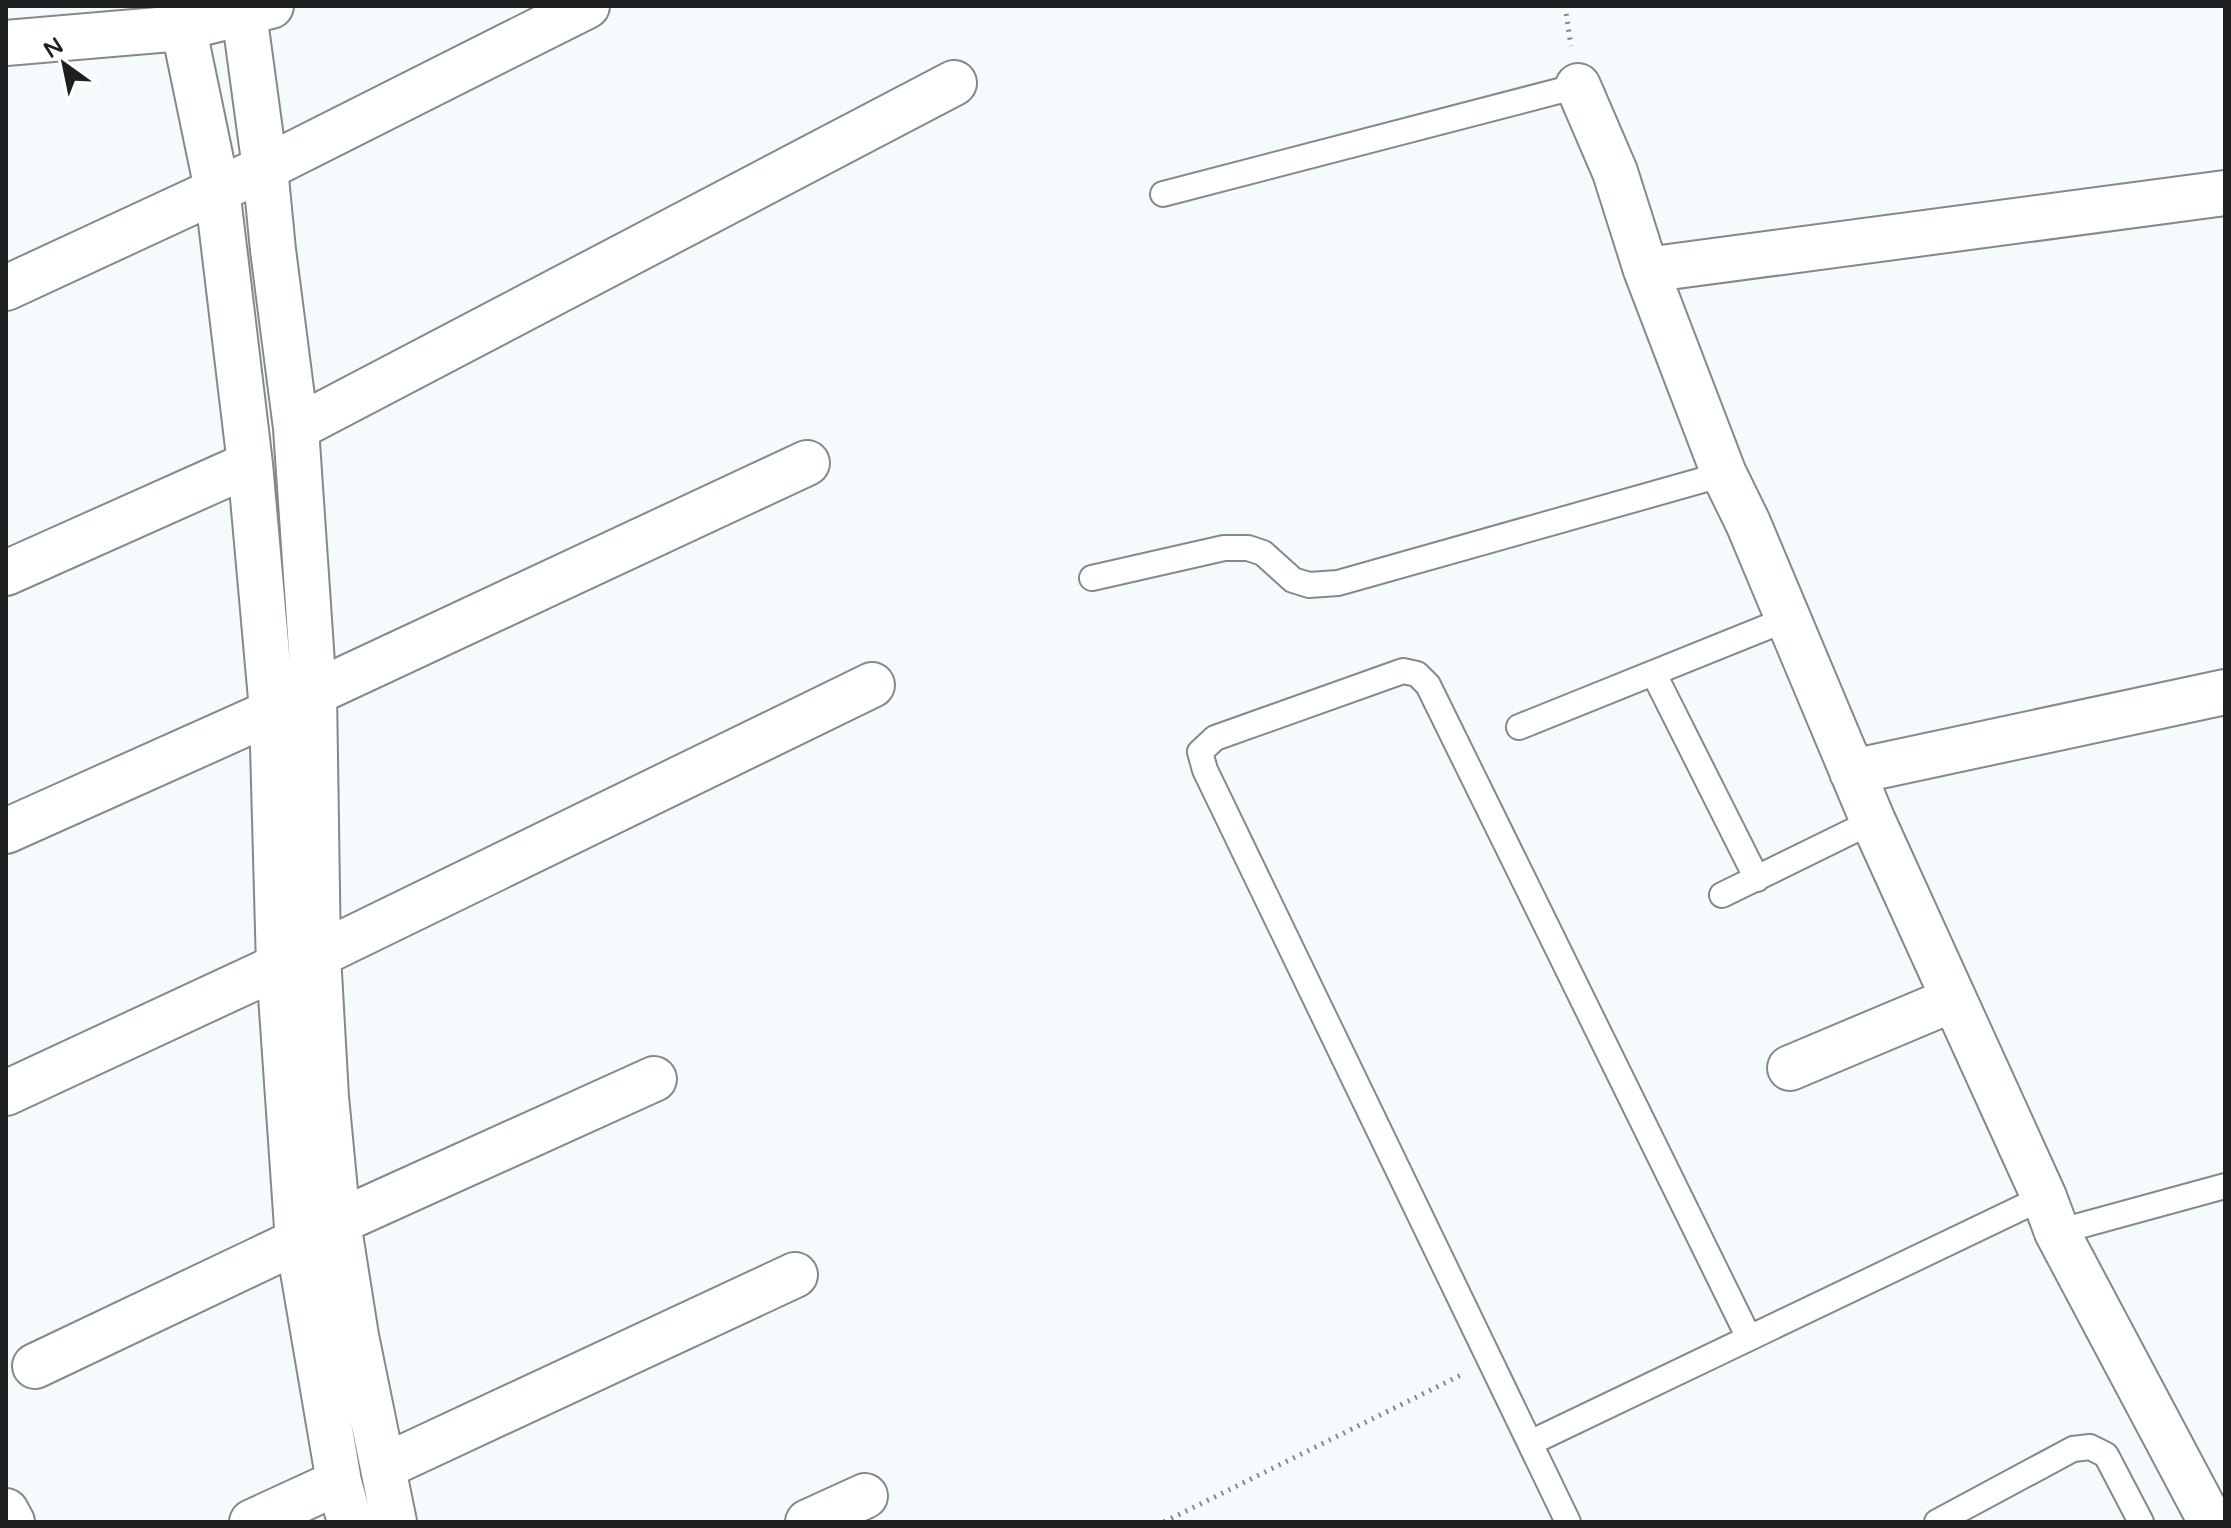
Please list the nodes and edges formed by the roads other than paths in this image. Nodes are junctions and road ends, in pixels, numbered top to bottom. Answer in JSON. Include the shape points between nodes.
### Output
{"nodes":[{"id":1,"x":587,"y":6,"type":"edge"},
{"id":2,"x":253,"y":8,"type":"edge"},
{"id":3,"x":180,"y":17,"type":"edge"},
{"id":4,"x":6,"y":43,"type":"edge"},
{"id":5,"x":954,"y":83,"type":"dead end"},
{"id":6,"x":1578,"y":86,"type":"joint"},
{"id":7,"x":265,"y":168,"type":"junction"},
{"id":8,"x":217,"y":189,"type":"junction"},
{"id":9,"x":2225,"y":193,"type":"edge"},
{"id":10,"x":1163,"y":194,"type":"dead end"},
{"id":11,"x":1646,"y":270,"type":"junction"},
{"id":12,"x":6,"y":288,"type":"edge"},
{"id":13,"x":296,"y":428,"type":"junction"},
{"id":14,"x":807,"y":463,"type":"dead end"},
{"id":15,"x":250,"y":464,"type":"junction"},
{"id":16,"x":1724,"y":474,"type":"junction"},
{"id":17,"x":6,"y":573,"type":"edge"},
{"id":18,"x":1092,"y":578,"type":"dead end"},
{"id":19,"x":1787,"y":619,"type":"junction"},
{"id":20,"x":1654,"y":674,"type":"junction"},
{"id":21,"x":872,"y":685,"type":"dead end"},
{"id":22,"x":2225,"y":692,"type":"edge"},
{"id":23,"x":314,"y":693,"type":"junction"},
{"id":24,"x":272,"y":710,"type":"junction"},
{"id":25,"x":1519,"y":727,"type":"dead end"},
{"id":26,"x":1852,"y":772,"type":"junction"},
{"id":27,"x":1873,"y":821,"type":"junction"},
{"id":28,"x":6,"y":831,"type":"edge"},
{"id":29,"x":1757,"y":879,"type":"junction"},
{"id":30,"x":1722,"y":895,"type":"dead end"},
{"id":31,"x":298,"y":960,"type":"junction"},
{"id":32,"x":1954,"y":999,"type":"junction"},
{"id":33,"x":1790,"y":1068,"type":"dead end"},
{"id":34,"x":654,"y":1079,"type":"dead end"},
{"id":35,"x":6,"y":1093,"type":"edge"},
{"id":36,"x":2225,"y":1186,"type":"edge"},
{"id":37,"x":2051,"y":1214,"type":"junction"},
{"id":38,"x":338,"y":1222,"type":"junction"},
{"id":39,"x":298,"y":1242,"type":"junction"},
{"id":40,"x":795,"y":1275,"type":"dead end"},
{"id":41,"x":1749,"y":1338,"type":"junction"},
{"id":42,"x":35,"y":1366,"type":"dead end"},
{"id":43,"x":1530,"y":1443,"type":"junction"},
{"id":44,"x":383,"y":1467,"type":"junction"},
{"id":45,"x":865,"y":1496,"type":"dead end"},
{"id":46,"x":345,"y":1502,"type":"edge"},
{"id":47,"x":6,"y":1511,"type":"edge"},
{"id":48,"x":12,"y":1522,"type":"edge"},
{"id":49,"x":252,"y":1522,"type":"edge"},
{"id":50,"x":394,"y":1522,"type":"edge"},
{"id":51,"x":808,"y":1522,"type":"edge"},
{"id":52,"x":1568,"y":1522,"type":"edge"},
{"id":53,"x":1937,"y":1522,"type":"edge"},
{"id":54,"x":2141,"y":1522,"type":"edge"},
{"id":55,"x":2211,"y":1522,"type":"edge"}],
"edges":[{"from":1,"to":7,"type":"street"},
{"from":2,"to":3,"type":"street"},
{"from":2,"to":7,"type":"street"},
{"from":3,"to":4,"type":"street"},
{"from":3,"to":8,"type":"street"},
{"from":5,"to":13,"type":"street"},
{"from":6,"to":10,"type":"lane"},
{"from":6,"to":11,"type":"street","via":[[1615,172]]},
{"from":7,"to":8,"type":"street"},
{"from":7,"to":13,"type":"street"},
{"from":8,"to":12,"type":"street"},
{"from":8,"to":15,"type":"street"},
{"from":9,"to":11,"type":"street"},
{"from":11,"to":16,"type":"street"},
{"from":13,"to":23,"type":"street"},
{"from":14,"to":23,"type":"street"},
{"from":15,"to":17,"type":"street"},
{"from":15,"to":24,"type":"street"},
{"from":16,"to":18,"type":"lane","via":[[1338,583],[1293,580],[1263,553],[1248,548],[1224,548]]},
{"from":16,"to":19,"type":"street"},
{"from":19,"to":20,"type":"lane"},
{"from":19,"to":26,"type":"street"},
{"from":20,"to":25,"type":"lane"},
{"from":20,"to":29,"type":"lane"},
{"from":21,"to":31,"type":"street"},
{"from":22,"to":26,"type":"street"},
{"from":23,"to":24,"type":"street"},
{"from":23,"to":31,"type":"street"},
{"from":24,"to":28,"type":"street"},
{"from":24,"to":31,"type":"street"},
{"from":26,"to":27,"type":"street"},
{"from":27,"to":29,"type":"lane"},
{"from":27,"to":32,"type":"street"},
{"from":29,"to":30,"type":"lane"},
{"from":31,"to":35,"type":"street"},
{"from":31,"to":38,"type":"street","via":[[326,1097]]},
{"from":31,"to":39,"type":"street"},
{"from":32,"to":33,"type":"street"},
{"from":32,"to":37,"type":"street"},
{"from":34,"to":38,"type":"street"},
{"from":36,"to":37,"type":"lane"},
{"from":37,"to":41,"type":"lane"},
{"from":37,"to":55,"type":"street"},
{"from":38,"to":39,"type":"street"},
{"from":38,"to":44,"type":"street"},
{"from":39,"to":42,"type":"street"},
{"from":39,"to":46,"type":"street"},
{"from":40,"to":44,"type":"street"},
{"from":41,"to":43,"type":"lane"},
{"from":41,"to":43,"type":"lane","via":[[1428,685],[1417,674],[1403,671],[1215,738],[1200,752],[1205,770]]},
{"from":43,"to":52,"type":"lane"},
{"from":44,"to":50,"type":"street"},
{"from":45,"to":51,"type":"street"},
{"from":46,"to":49,"type":"street"},
{"from":47,"to":48,"type":"street"},
{"from":53,"to":54,"type":"lane","via":[[2073,1449],[2090,1447],[2106,1455]]}]}
